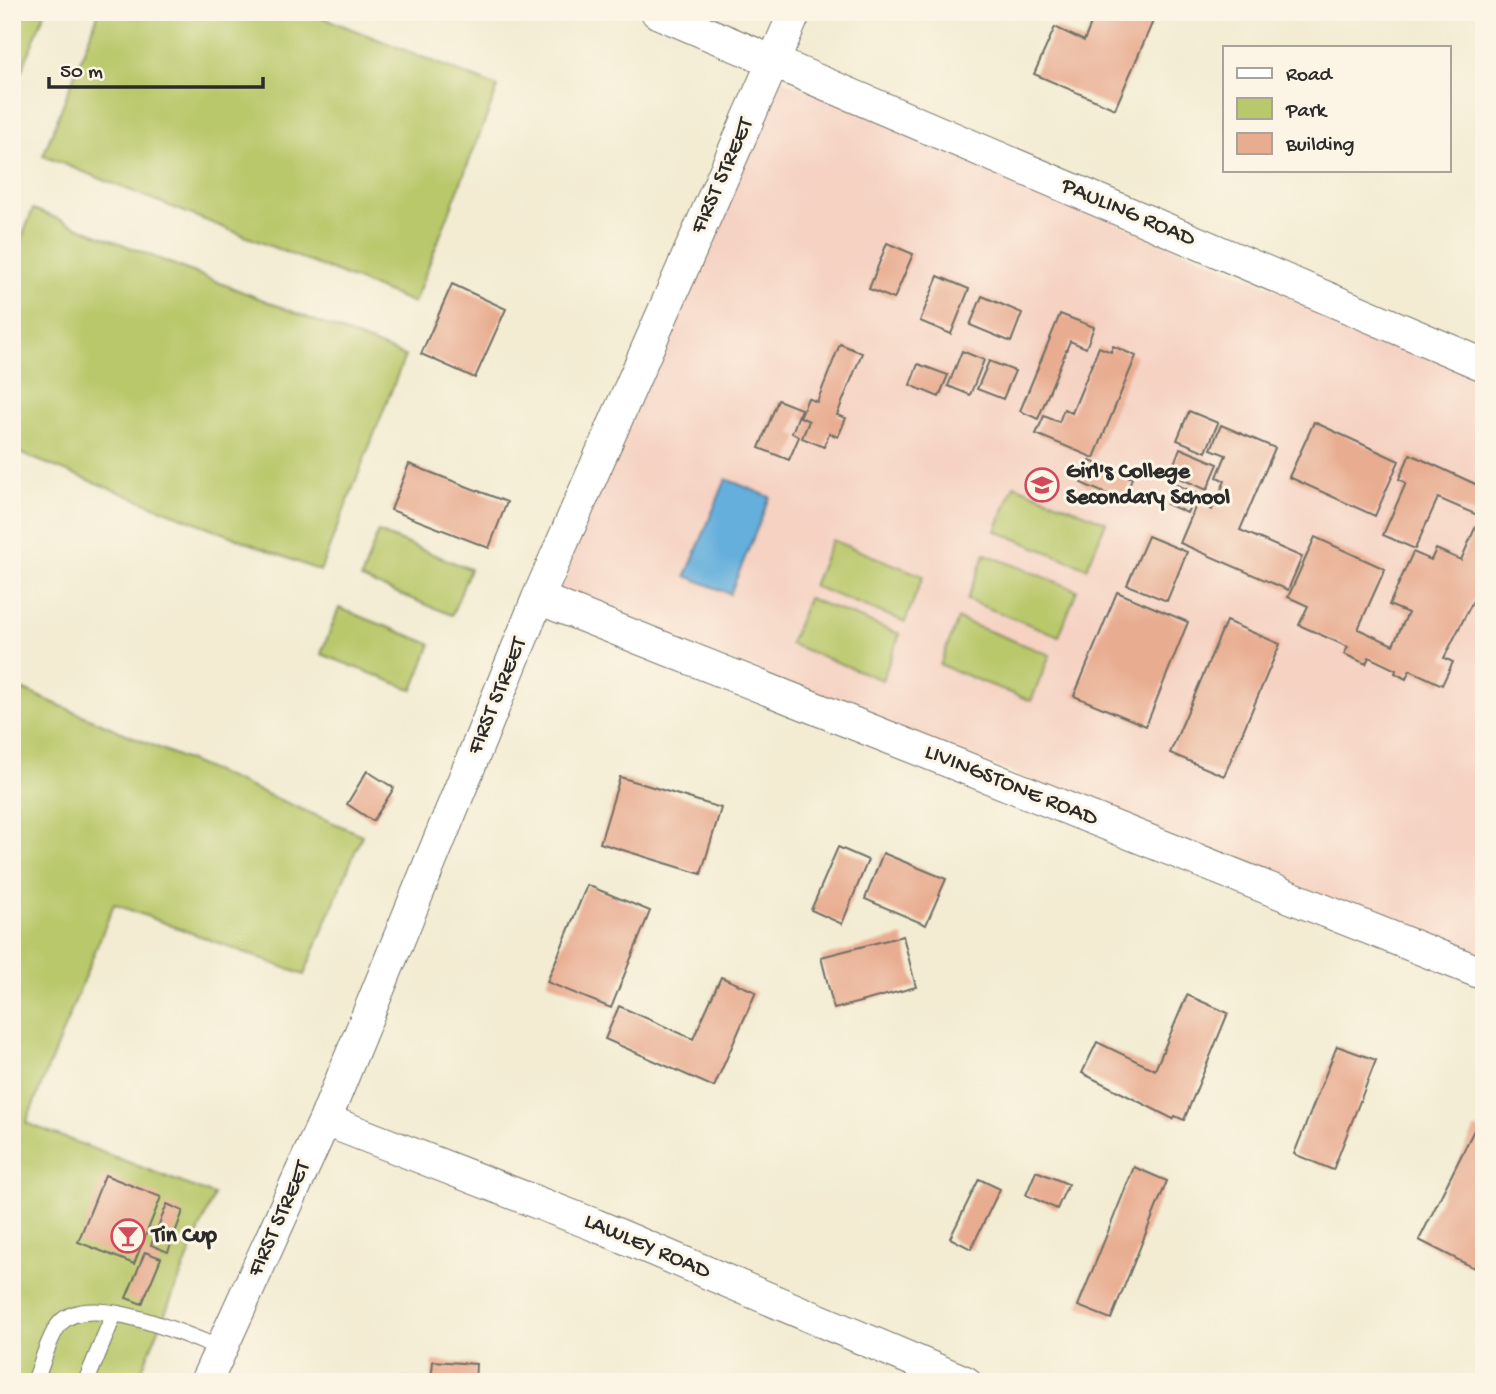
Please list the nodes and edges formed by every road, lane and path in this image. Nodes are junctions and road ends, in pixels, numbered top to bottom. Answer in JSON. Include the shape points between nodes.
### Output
{"nodes":[{"id":1,"x":657,"y":12,"type":"edge"},
{"id":2,"x":794,"y":12,"type":"edge"},
{"id":3,"x":772,"y":61,"type":"junction"},
{"id":4,"x":1484,"y":365,"type":"edge"},
{"id":5,"x":538,"y":598,"type":"junction"},
{"id":6,"x":1484,"y":974,"type":"edge"},
{"id":7,"x":325,"y":1120,"type":"junction"},
{"id":8,"x":114,"y":1314,"type":"junction"},
{"id":9,"x":221,"y":1349,"type":"junction"},
{"id":10,"x":35,"y":1382,"type":"edge"},
{"id":11,"x":86,"y":1382,"type":"edge"},
{"id":12,"x":206,"y":1382,"type":"edge"},
{"id":13,"x":965,"y":1382,"type":"edge"}],
"edges":[{"from":1,"to":3,"type":"street","name":"PAULING ROAD"},
{"from":2,"to":3,"type":"street","name":"FIRST STREET"},
{"from":3,"to":4,"type":"street","name":"PAULING ROAD"},
{"from":3,"to":5,"type":"street","name":"FIRST STREET"},
{"from":5,"to":6,"type":"street","name":"LIVINGSTONE ROAD"},
{"from":5,"to":7,"type":"street","name":"FIRST STREET"},
{"from":7,"to":9,"type":"street","name":"FIRST STREET"},
{"from":7,"to":13,"type":"street","name":"LAWLEY ROAD","via":[[595,1225]]},
{"from":8,"to":9,"type":"lane","via":[[164,1326]]},
{"from":8,"to":10,"type":"lane","via":[[73,1313],[58,1326]]},
{"from":8,"to":11,"type":"lane"},
{"from":9,"to":12,"type":"street","name":"FIRST STREET"}]}
